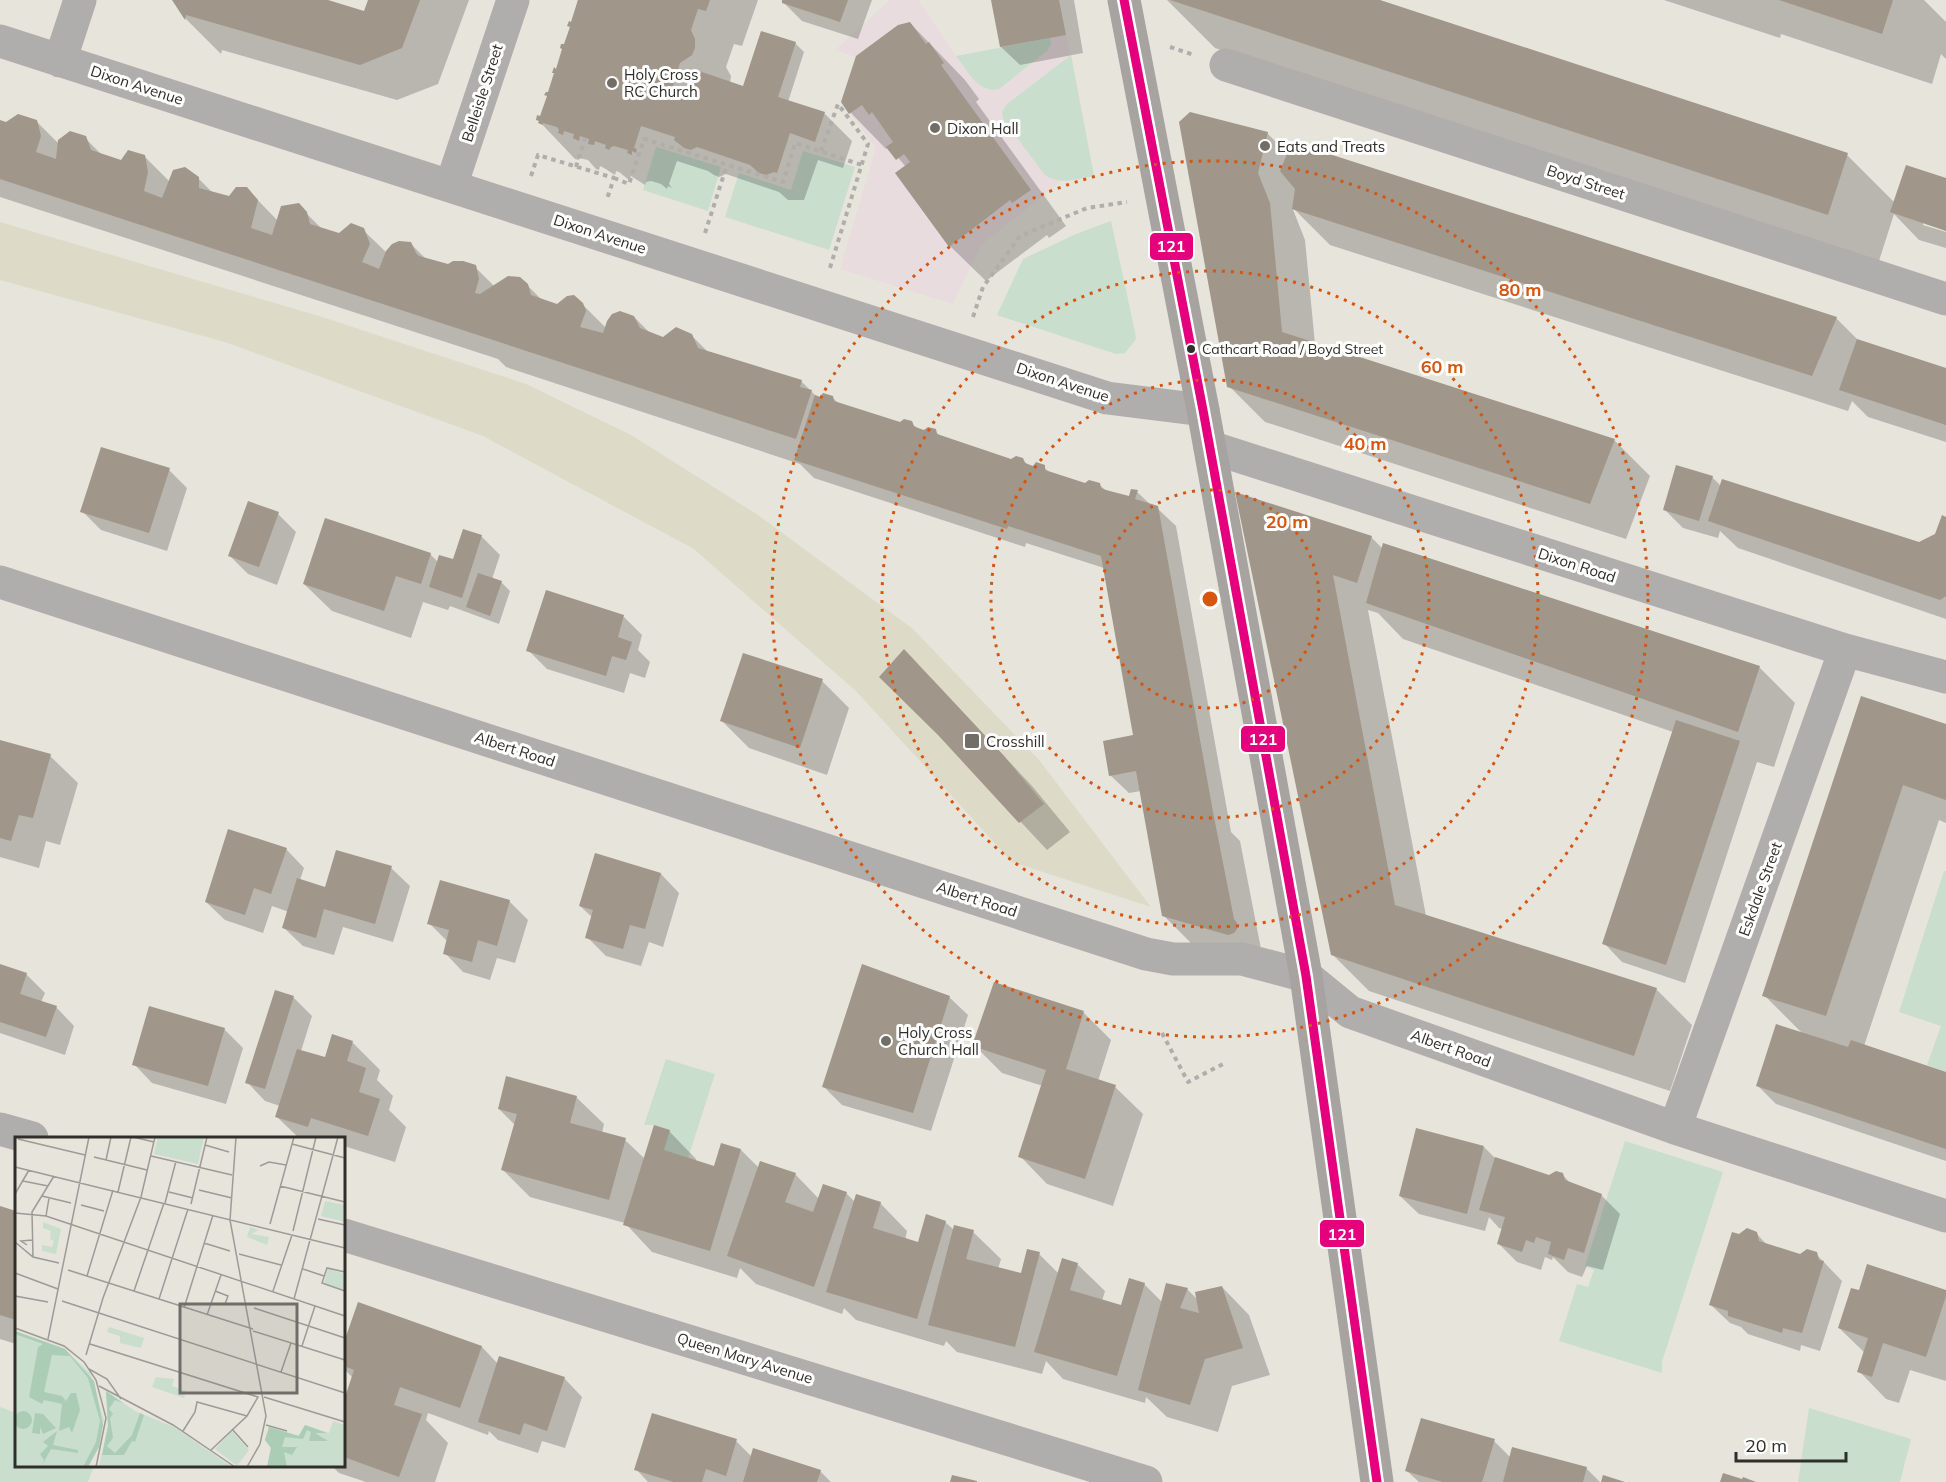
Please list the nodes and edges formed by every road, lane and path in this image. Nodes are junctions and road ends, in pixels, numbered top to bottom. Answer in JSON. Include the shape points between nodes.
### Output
{"nodes":[{"id":1,"x":80,"y":0,"type":"edge"},
{"id":2,"x":513,"y":0,"type":"edge"},
{"id":3,"x":1124,"y":0,"type":"edge"},
{"id":4,"x":1131,"y":34,"type":"junction"},
{"id":5,"x":0,"y":41,"type":"edge"},
{"id":6,"x":60,"y":61,"type":"junction"},
{"id":7,"x":1226,"y":65,"type":"joint"},
{"id":8,"x":585,"y":138,"type":"dead end"},
{"id":9,"x":821,"y":152,"type":"junction"},
{"id":10,"x":727,"y":165,"type":"junction"},
{"id":11,"x":862,"y":165,"type":"junction"},
{"id":12,"x":576,"y":167,"type":"junction"},
{"id":13,"x":531,"y":177,"type":"dead end"},
{"id":14,"x":614,"y":178,"type":"junction"},
{"id":15,"x":451,"y":186,"type":"junction"},
{"id":16,"x":1163,"y":197,"type":"junction"},
{"id":17,"x":607,"y":201,"type":"dead end"},
{"id":18,"x":705,"y":232,"type":"dead end"},
{"id":19,"x":829,"y":272,"type":"dead end"},
{"id":20,"x":1946,"y":299,"type":"edge"},
{"id":21,"x":963,"y":350,"type":"junction"},
{"id":22,"x":1203,"y":410,"type":"junction"},
{"id":23,"x":1210,"y":447,"type":"junction"},
{"id":24,"x":0,"y":582,"type":"edge"},
{"id":25,"x":1845,"y":650,"type":"junction"},
{"id":26,"x":1946,"y":677,"type":"edge"},
{"id":27,"x":1306,"y":975,"type":"junction"},
{"id":28,"x":1162,"y":1033,"type":"dead end"},
{"id":29,"x":1225,"y":1063,"type":"dead end"},
{"id":30,"x":1675,"y":1128,"type":"junction"},
{"id":31,"x":0,"y":1129,"type":"edge"},
{"id":32,"x":28,"y":1137,"type":"edge"},
{"id":33,"x":1946,"y":1216,"type":"edge"},
{"id":34,"x":345,"y":1235,"type":"edge"},
{"id":35,"x":1146,"y":1482,"type":"edge"},
{"id":36,"x":1377,"y":1482,"type":"edge"}],
"edges":[{"from":1,"to":6,"type":"street"},
{"from":2,"to":15,"type":"street","name":"Belleisle Street"},
{"from":3,"to":4,"type":"street"},
{"from":4,"to":7,"type":"path"},
{"from":4,"to":16,"type":"street"},
{"from":5,"to":6,"type":"street","name":"Dixon Avenue"},
{"from":6,"to":15,"type":"street","name":"Dixon Avenue"},
{"from":7,"to":20,"type":"street","name":"Boyd Street"},
{"from":8,"to":12,"type":"path"},
{"from":9,"to":10,"type":"path","via":[[795,143],[783,182]]},
{"from":9,"to":11,"type":"path"},
{"from":9,"to":11,"type":"path","via":[[838,104],[868,144]]},
{"from":10,"to":14,"type":"path","via":[[644,139],[629,184]]},
{"from":10,"to":18,"type":"path"},
{"from":11,"to":19,"type":"path"},
{"from":12,"to":13,"type":"path","via":[[538,154]]},
{"from":12,"to":14,"type":"path"},
{"from":14,"to":17,"type":"path"},
{"from":15,"to":21,"type":"street","name":"Dixon Avenue"},
{"from":16,"to":21,"type":"path","via":[[1087,208],[1020,236],[983,287]]},
{"from":16,"to":22,"type":"street"},
{"from":21,"to":22,"type":"street","name":"Dixon Avenue","via":[[1107,398]]},
{"from":22,"to":23,"type":"street"},
{"from":23,"to":25,"type":"street","name":"Dixon Road"},
{"from":23,"to":27,"type":"street"},
{"from":24,"to":27,"type":"street","name":"Albert Road","via":[[1160,957],[1242,959]]},
{"from":25,"to":26,"type":"street","name":"Dixon Road"},
{"from":25,"to":30,"type":"street","name":"Eskdale Street"},
{"from":27,"to":30,"type":"street","name":"Albert Road","via":[[1350,1012]]},
{"from":27,"to":36,"type":"street"},
{"from":28,"to":29,"type":"path","via":[[1188,1082]]},
{"from":30,"to":33,"type":"street","name":"Albert Road"},
{"from":31,"to":32,"type":"street"},
{"from":34,"to":35,"type":"street","name":"Queen Mary Avenue"}]}
